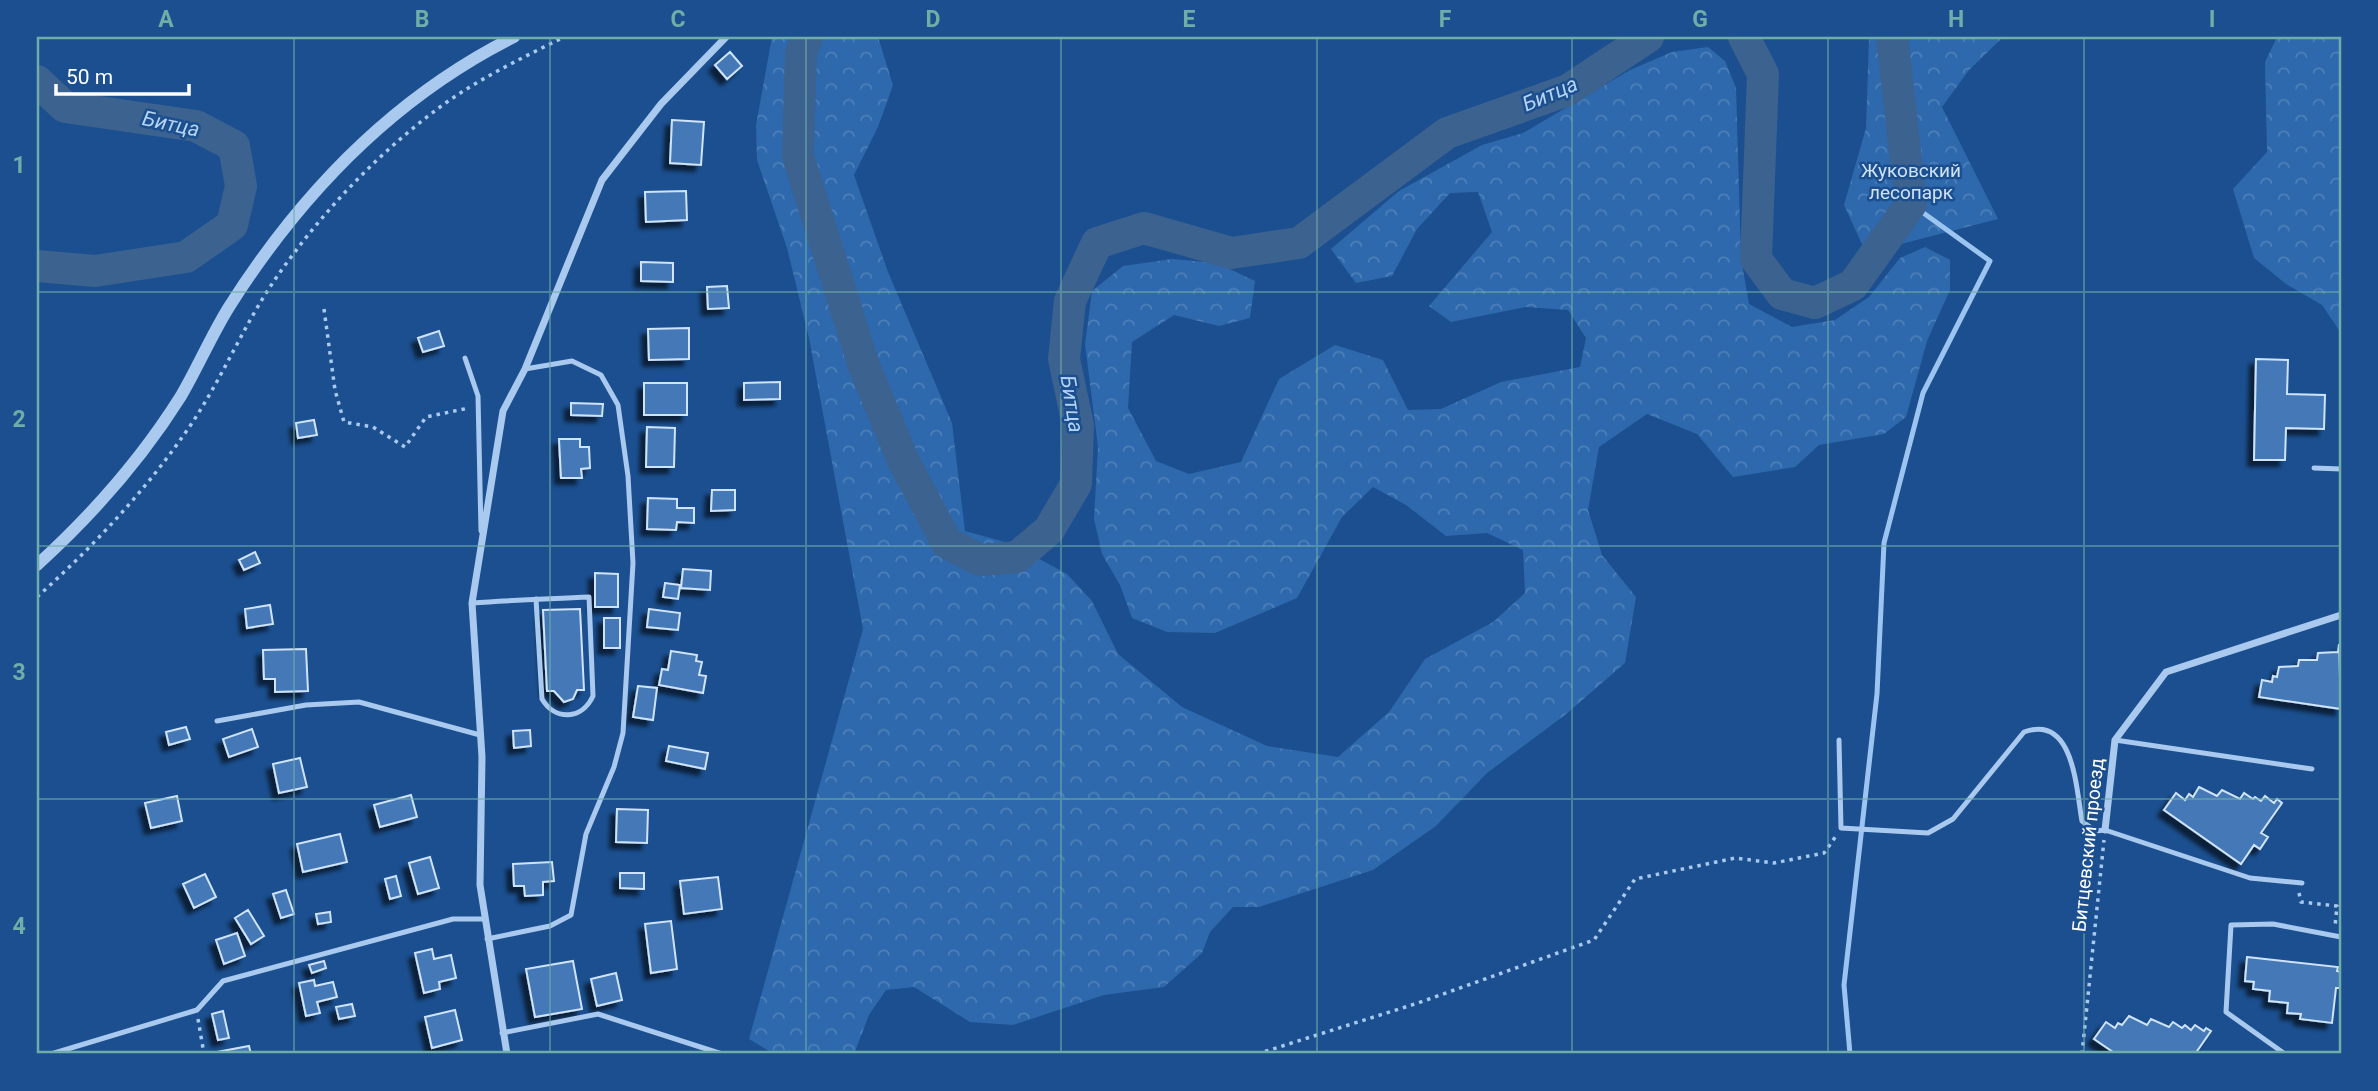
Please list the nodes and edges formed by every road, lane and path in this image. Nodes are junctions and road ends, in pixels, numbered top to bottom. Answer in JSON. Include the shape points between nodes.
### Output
{"nodes":[{"id":1,"x":514,"y":37,"type":"edge"},
{"id":2,"x":564,"y":37,"type":"edge"},
{"id":3,"x":726,"y":37,"type":"edge"},
{"id":4,"x":324,"y":309,"type":"dead end"},
{"id":5,"x":466,"y":358,"type":"dead end"},
{"id":6,"x":525,"y":369,"type":"junction"},
{"id":7,"x":478,"y":407,"type":"junction"},
{"id":8,"x":2314,"y":468,"type":"dead end"},
{"id":9,"x":2341,"y":469,"type":"edge"},
{"id":10,"x":481,"y":537,"type":"junction"},
{"id":11,"x":37,"y":565,"type":"edge"},
{"id":12,"x":37,"y":597,"type":"edge"},
{"id":13,"x":536,"y":599,"type":"junction"},
{"id":14,"x":472,"y":603,"type":"junction"},
{"id":15,"x":2341,"y":615,"type":"edge"},
{"id":16,"x":217,"y":721,"type":"dead end"},
{"id":17,"x":480,"y":735,"type":"junction"},
{"id":18,"x":1839,"y":740,"type":"dead end"},
{"id":19,"x":2115,"y":740,"type":"junction"},
{"id":20,"x":2312,"y":769,"type":"dead end"},
{"id":21,"x":1841,"y":828,"type":"junction"},
{"id":22,"x":2105,"y":830,"type":"junction"},
{"id":23,"x":2302,"y":883,"type":"dead end"},
{"id":24,"x":2301,"y":902,"type":"dead end"},
{"id":25,"x":485,"y":919,"type":"junction"},
{"id":26,"x":2334,"y":935,"type":"junction"},
{"id":27,"x":2341,"y":937,"type":"edge"},
{"id":28,"x":487,"y":940,"type":"junction"},
{"id":29,"x":197,"y":1010,"type":"junction"},
{"id":30,"x":502,"y":1033,"type":"junction"},
{"id":31,"x":51,"y":1054,"type":"edge"},
{"id":32,"x":205,"y":1054,"type":"edge"},
{"id":33,"x":507,"y":1054,"type":"edge"},
{"id":34,"x":722,"y":1054,"type":"edge"},
{"id":35,"x":1258,"y":1054,"type":"edge"},
{"id":36,"x":2082,"y":1054,"type":"edge"},
{"id":37,"x":2285,"y":1054,"type":"edge"}],
"edges":[{"from":1,"to":11,"type":"street","via":[[429,88],[330,174],[294,215],[228,308],[154,437],[108,493]]},
{"from":2,"to":12,"type":"path","via":[[441,106],[349,188],[276,278],[195,418],[147,484]]},
{"from":3,"to":6,"type":"street","via":[[661,104],[602,180]]},
{"from":4,"to":7,"type":"path","via":[[344,422],[373,427],[405,447],[426,417]]},
{"from":5,"to":7,"type":"lane"},
{"from":6,"to":10,"type":"street","via":[[503,411]]},
{"from":6,"to":28,"type":"lane","via":[[572,361],[601,375],[618,405],[633,563],[623,733],[586,834],[571,915],[550,926]]},
{"from":7,"to":10,"type":"lane"},
{"from":8,"to":9,"type":"lane"},
{"from":10,"to":14,"type":"street"},
{"from":13,"to":13,"type":"lane","via":[[589,597],[593,696],[576,714],[560,715],[542,699]]},
{"from":13,"to":14,"type":"lane"},
{"from":14,"to":17,"type":"street"},
{"from":15,"to":19,"type":"street","name":"Битцевский проезд","via":[[2166,672]]},
{"from":16,"to":17,"type":"lane","via":[[306,705],[359,702]]},
{"from":17,"to":25,"type":"street","via":[[480,885]]},
{"from":18,"to":21,"type":"lane"},
{"from":19,"to":20,"type":"lane"},
{"from":19,"to":22,"type":"street","name":"Битцевский проезд"},
{"from":21,"to":22,"type":"lane","via":[[1928,832],[1953,819],[2024,732],[2034,728],[2059,736],[2067,749],[2081,821],[2095,831]]},
{"from":21,"to":35,"type":"path","via":[[1824,853],[1774,863],[1735,858],[1636,879],[1594,940]]},
{"from":22,"to":23,"type":"lane","via":[[2250,878]]},
{"from":22,"to":36,"type":"path","name":"Битцевский проезд"},
{"from":24,"to":26,"type":"path","via":[[2337,906]]},
{"from":25,"to":28,"type":"street"},
{"from":25,"to":29,"type":"lane","via":[[453,919],[223,981]]},
{"from":26,"to":27,"type":"lane"},
{"from":26,"to":37,"type":"lane","via":[[2273,925],[2231,925],[2226,1012]]},
{"from":28,"to":30,"type":"street"},
{"from":29,"to":31,"type":"lane"},
{"from":29,"to":32,"type":"path"},
{"from":30,"to":33,"type":"street"},
{"from":30,"to":34,"type":"lane","via":[[597,1014]]}]}
